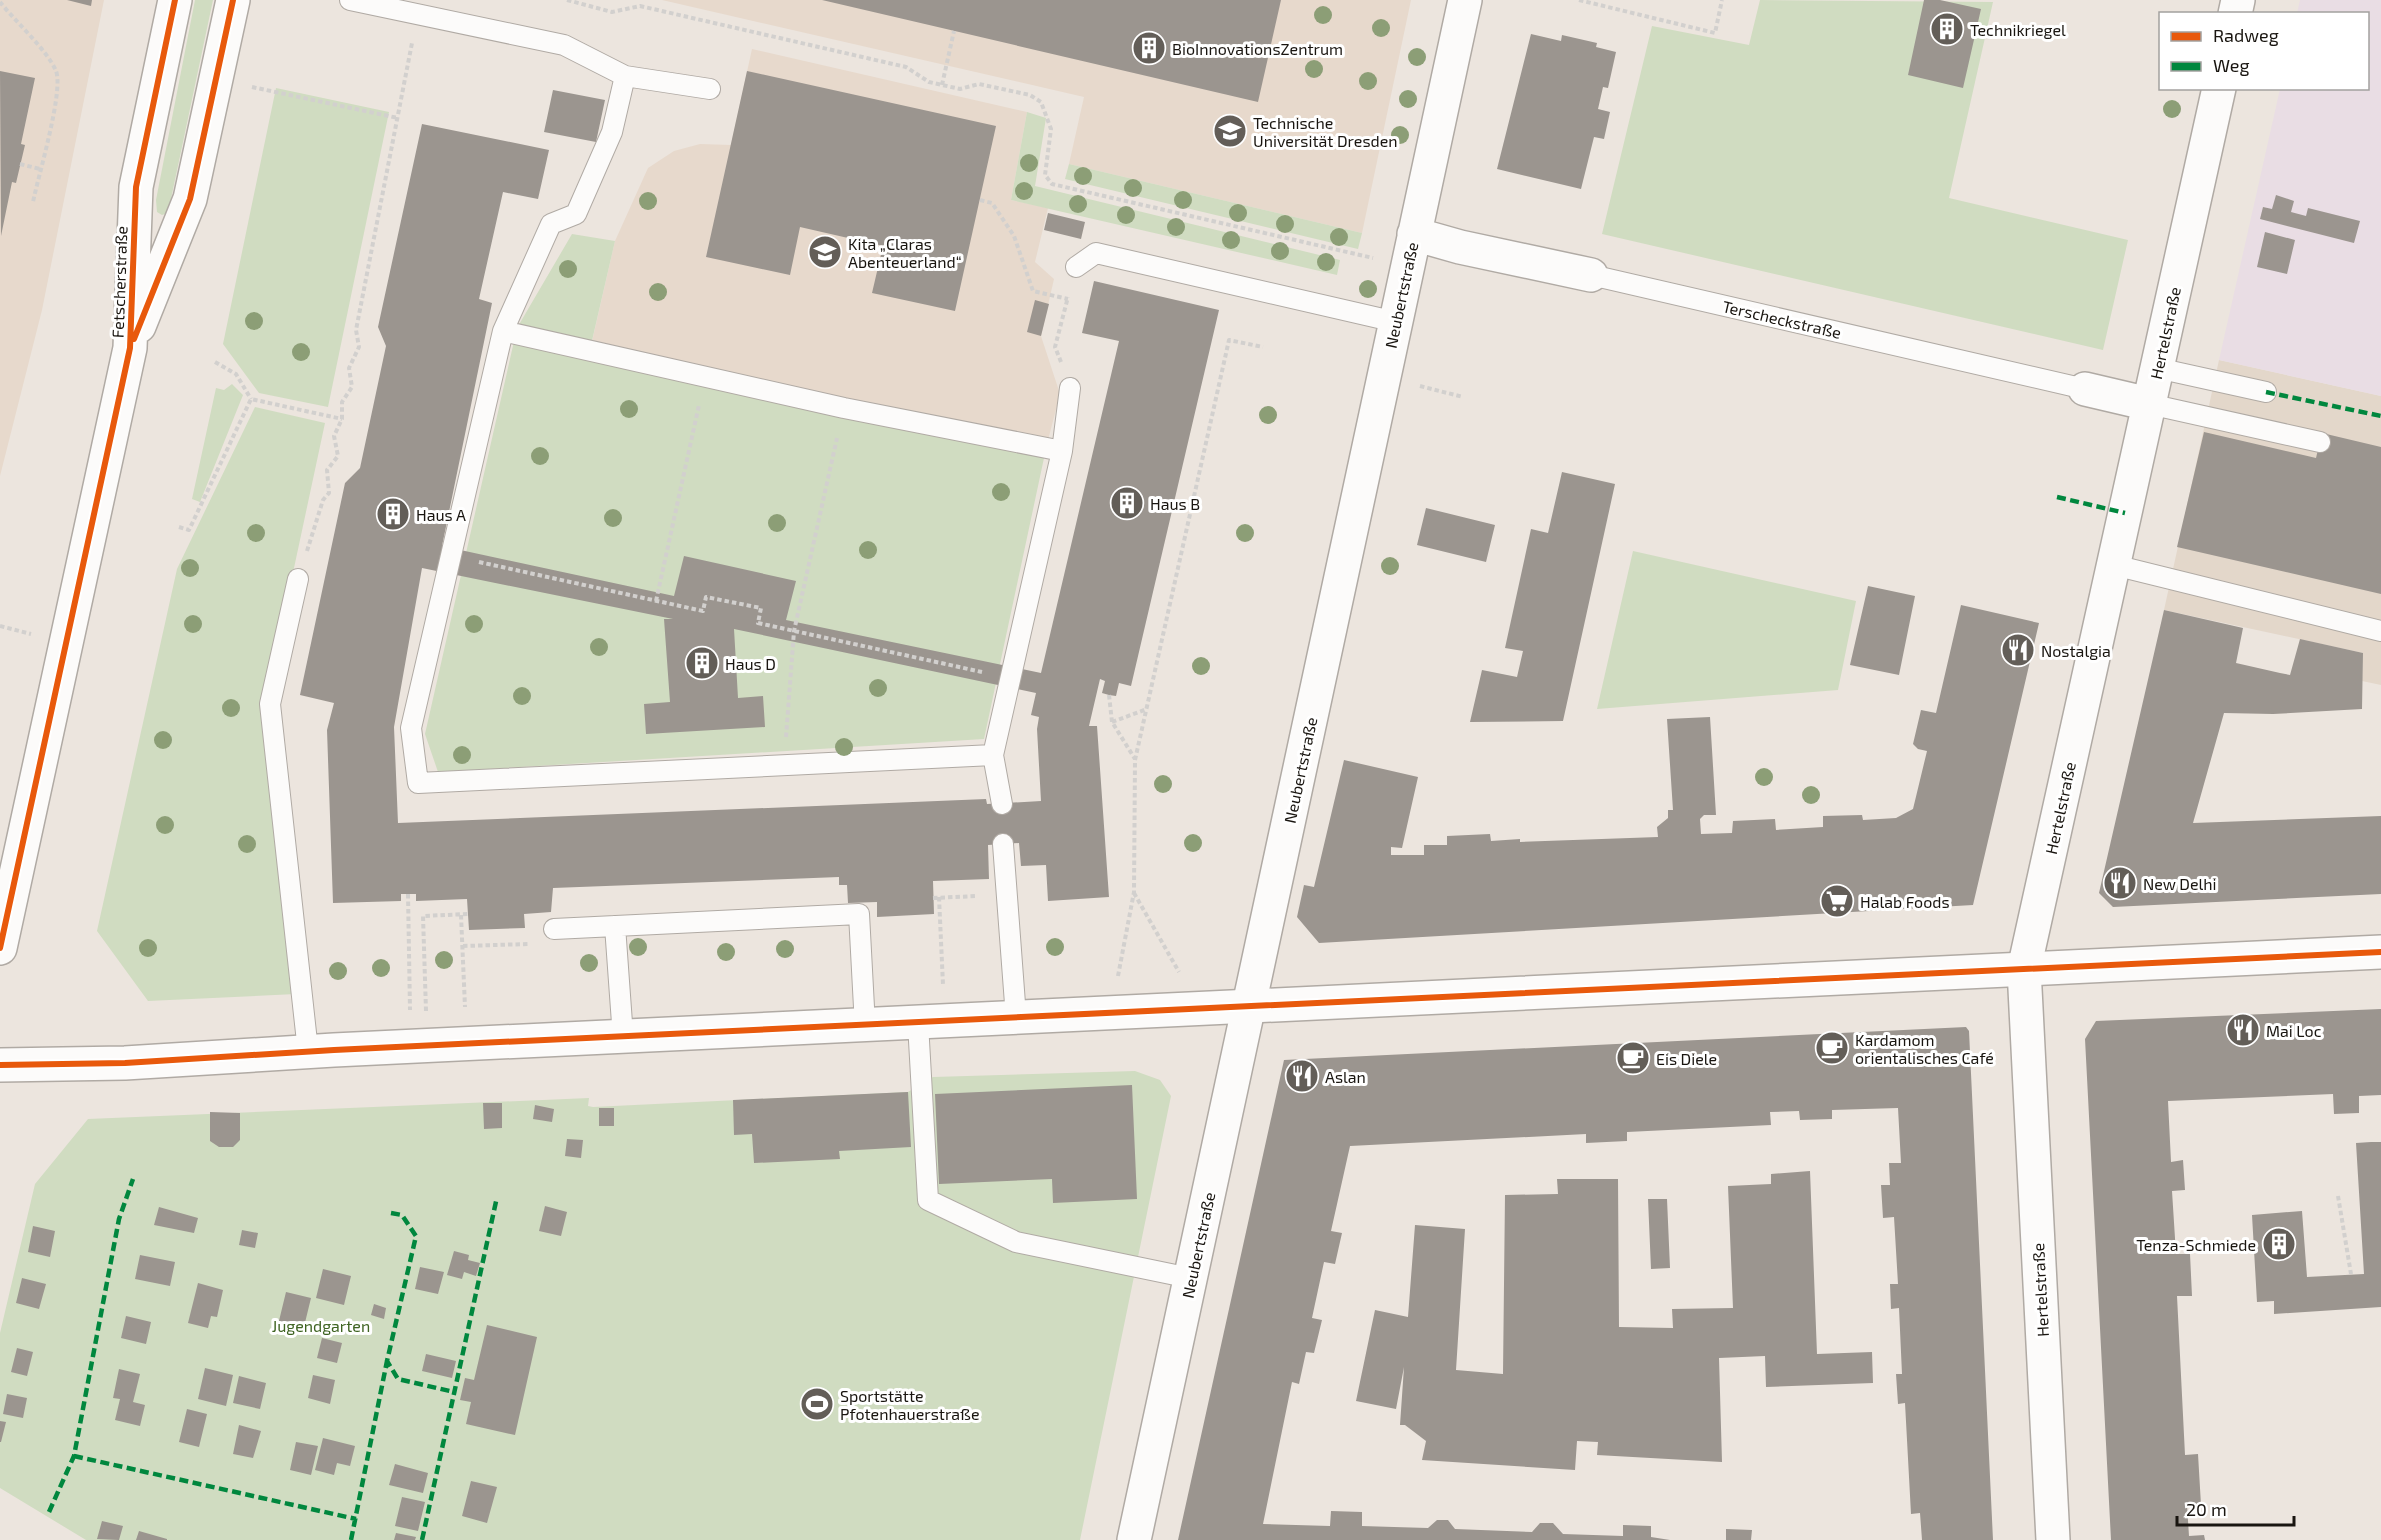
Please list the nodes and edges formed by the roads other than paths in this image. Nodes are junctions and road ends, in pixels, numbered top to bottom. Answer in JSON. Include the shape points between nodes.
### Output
{"nodes":[{"id":1,"x":175,"y":0,"type":"edge"},
{"id":2,"x":233,"y":0,"type":"edge"},
{"id":3,"x":350,"y":0,"type":"edge"},
{"id":4,"x":1465,"y":0,"type":"edge"},
{"id":5,"x":625,"y":76,"type":"junction"},
{"id":6,"x":710,"y":89,"type":"dead end"},
{"id":7,"x":2219,"y":90,"type":"edge"},
{"id":8,"x":1414,"y":234,"type":"junction"},
{"id":9,"x":1076,"y":267,"type":"road end"},
{"id":10,"x":1591,"y":275,"type":"joint"},
{"id":11,"x":1396,"y":322,"type":"junction"},
{"id":12,"x":503,"y":330,"type":"junction"},
{"id":13,"x":130,"y":348,"type":"junction"},
{"id":14,"x":2157,"y":368,"type":"junction"},
{"id":15,"x":1070,"y":388,"type":"road end"},
{"id":16,"x":2085,"y":389,"type":"joint"},
{"id":17,"x":2266,"y":392,"type":"dead end"},
{"id":18,"x":2149,"y":404,"type":"junction"},
{"id":19,"x":2320,"y":442,"type":"dead end"},
{"id":20,"x":1062,"y":451,"type":"junction"},
{"id":21,"x":2114,"y":566,"type":"junction"},
{"id":22,"x":298,"y":579,"type":"road end"},
{"id":23,"x":2381,"y":630,"type":"edge"},
{"id":24,"x":993,"y":755,"type":"junction"},
{"id":25,"x":1002,"y":804,"type":"dead end"},
{"id":26,"x":1003,"y":844,"type":"dead end"},
{"id":27,"x":615,"y":926,"type":"junction"},
{"id":28,"x":554,"y":929,"type":"road end"},
{"id":29,"x":0,"y":948,"type":"edge"},
{"id":30,"x":2381,"y":952,"type":"edge"},
{"id":31,"x":2025,"y":969,"type":"junction"},
{"id":32,"x":1249,"y":1006,"type":"junction"},
{"id":33,"x":1016,"y":1017,"type":"junction"},
{"id":34,"x":931,"y":1023,"type":"junction"},
{"id":35,"x":865,"y":1026,"type":"junction"},
{"id":36,"x":623,"y":1037,"type":"junction"},
{"id":37,"x":308,"y":1051,"type":"junction"},
{"id":38,"x":0,"y":1065,"type":"edge"},
{"id":39,"x":1190,"y":1278,"type":"junction"},
{"id":40,"x":1134,"y":1540,"type":"edge"},
{"id":41,"x":2053,"y":1540,"type":"edge"}],
"edges":[{"from":1,"to":13,"type":"street","name":"Fetscherstraße","via":[[136,187]]},
{"from":2,"to":13,"type":"street","name":"Fetscherstraße","via":[[190,200]]},
{"from":3,"to":5,"type":"lane","via":[[564,45]]},
{"from":4,"to":8,"type":"street","name":"Neubertstraße"},
{"from":5,"to":6,"type":"lane"},
{"from":5,"to":12,"type":"lane","via":[[612,132],[576,214],[551,224]]},
{"from":7,"to":14,"type":"street","name":"Hertelstraße"},
{"from":8,"to":10,"type":"street","name":"Terscheckstraße"},
{"from":8,"to":11,"type":"street","name":"Neubertstraße"},
{"from":9,"to":11,"type":"lane","via":[[1096,253]]},
{"from":10,"to":16,"type":"lane","name":"Terscheckstraße"},
{"from":11,"to":32,"type":"street","name":"Neubertstraße"},
{"from":12,"to":20,"type":"lane","via":[[844,408]]},
{"from":12,"to":24,"type":"lane","via":[[411,728],[418,783]]},
{"from":13,"to":29,"type":"street"},
{"from":14,"to":17,"type":"lane"},
{"from":14,"to":18,"type":"street","name":"Hertelstraße"},
{"from":15,"to":20,"type":"lane"},
{"from":16,"to":18,"type":"street","name":"Terscheckstraße"},
{"from":18,"to":19,"type":"lane"},
{"from":18,"to":21,"type":"street","name":"Hertelstraße"},
{"from":20,"to":24,"type":"lane"},
{"from":21,"to":23,"type":"lane"},
{"from":21,"to":31,"type":"street","name":"Hertelstraße"},
{"from":22,"to":37,"type":"lane","via":[[270,704]]},
{"from":24,"to":25,"type":"lane"},
{"from":26,"to":33,"type":"lane"},
{"from":27,"to":28,"type":"lane"},
{"from":27,"to":35,"type":"lane","via":[[859,914]]},
{"from":27,"to":36,"type":"lane"},
{"from":30,"to":31,"type":"street"},
{"from":31,"to":32,"type":"street"},
{"from":31,"to":41,"type":"street","name":"Hertelstraße"},
{"from":32,"to":33,"type":"street"},
{"from":32,"to":39,"type":"street","name":"Neubertstraße"},
{"from":33,"to":34,"type":"street"},
{"from":34,"to":35,"type":"street"},
{"from":34,"to":39,"type":"lane","via":[[928,1200],[1016,1242]]},
{"from":35,"to":36,"type":"street"},
{"from":36,"to":37,"type":"street"},
{"from":37,"to":38,"type":"street","via":[[125,1063]]},
{"from":39,"to":40,"type":"street","name":"Neubertstraße"}]}
